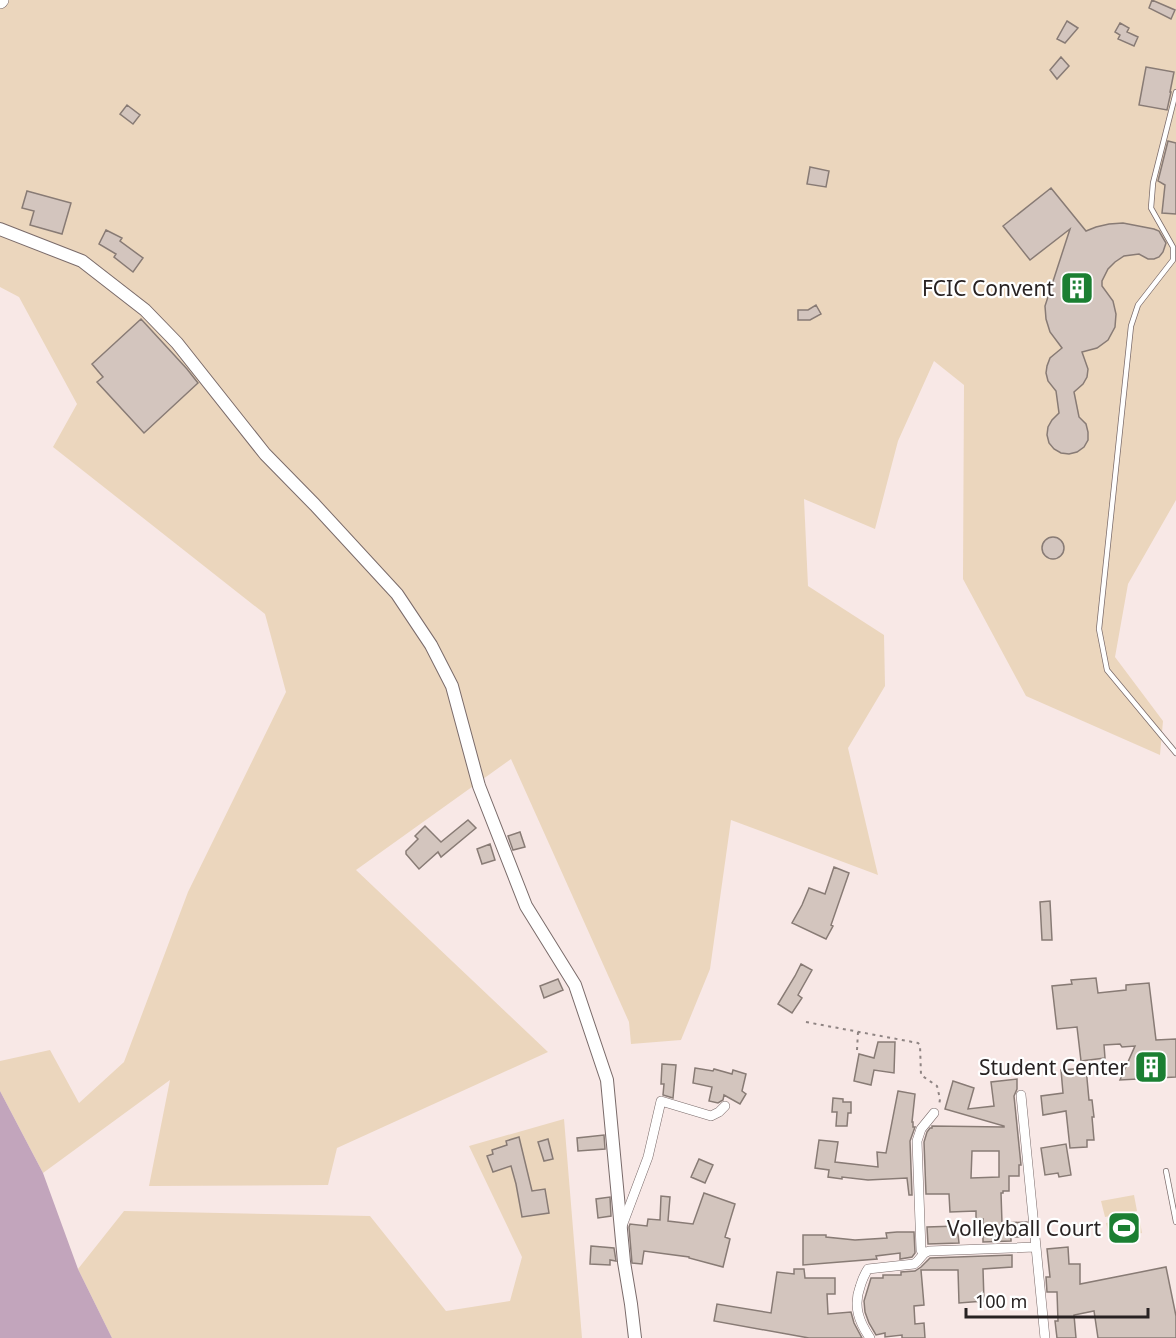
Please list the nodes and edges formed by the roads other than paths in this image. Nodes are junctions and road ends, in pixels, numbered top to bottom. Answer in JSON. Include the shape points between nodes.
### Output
{"nodes":[{"id":1,"x":1176,"y":92,"type":"edge"},
{"id":2,"x":0,"y":229,"type":"edge"},
{"id":3,"x":1176,"y":753,"type":"edge"},
{"id":4,"x":1021,"y":1095,"type":"dead end"},
{"id":5,"x":725,"y":1106,"type":"dead end"},
{"id":6,"x":934,"y":1113,"type":"road end"},
{"id":7,"x":1166,"y":1171,"type":"dead end"},
{"id":8,"x":1176,"y":1222,"type":"edge"},
{"id":9,"x":621,"y":1228,"type":"junction"},
{"id":10,"x":1035,"y":1247,"type":"junction"},
{"id":11,"x":923,"y":1253,"type":"junction"},
{"id":12,"x":635,"y":1338,"type":"edge"},
{"id":13,"x":870,"y":1338,"type":"edge"},
{"id":14,"x":1045,"y":1338,"type":"edge"}],
"edges":[{"from":1,"to":3,"type":"lane","via":[[1153,183],[1152,208],[1173,247],[1173,260],[1138,305],[1131,326],[1099,629],[1107,670]]},
{"from":2,"to":9,"type":"street","via":[[82,261],[144,310],[177,343],[265,454],[397,594],[431,645],[452,686],[479,786],[526,906],[575,985],[607,1080]]},
{"from":4,"to":10,"type":"street"},
{"from":5,"to":9,"type":"street","via":[[711,1116],[661,1101],[648,1157]]},
{"from":6,"to":11,"type":"street","via":[[917,1141]]},
{"from":7,"to":8,"type":"lane"},
{"from":9,"to":12,"type":"street"},
{"from":10,"to":11,"type":"street"},
{"from":10,"to":14,"type":"street"},
{"from":11,"to":13,"type":"street","via":[[914,1264],[867,1270],[857,1302],[859,1319]]}]}
